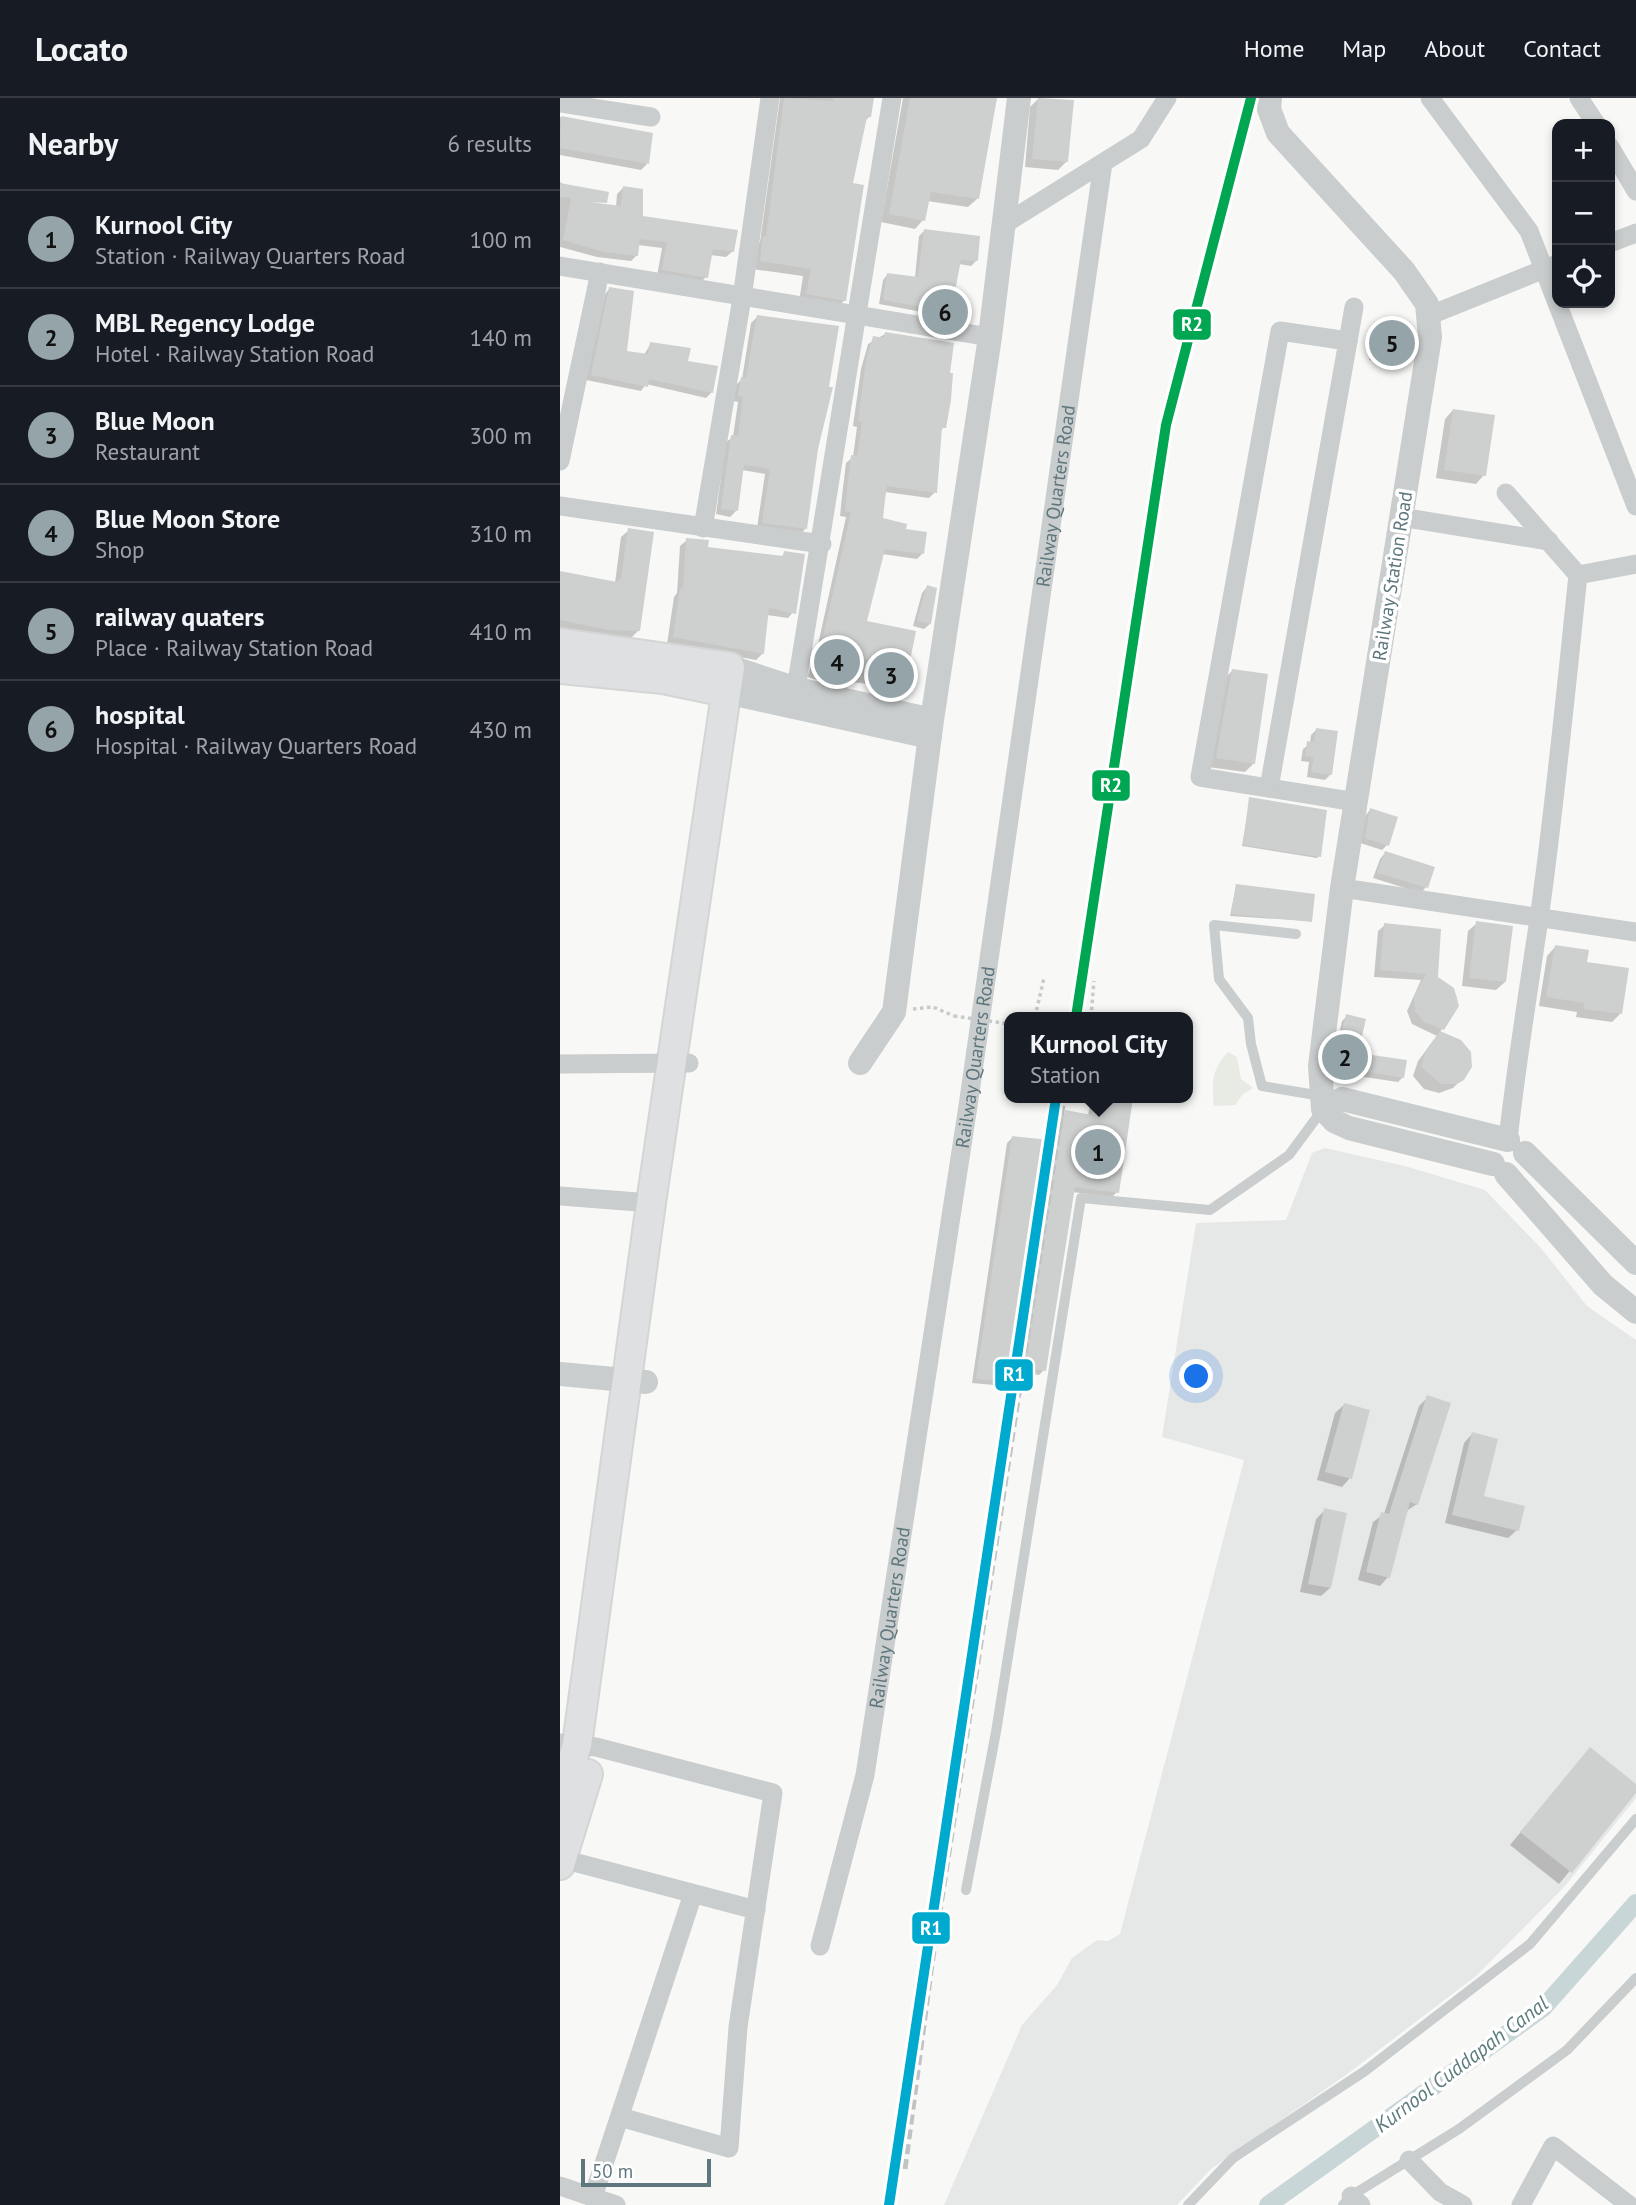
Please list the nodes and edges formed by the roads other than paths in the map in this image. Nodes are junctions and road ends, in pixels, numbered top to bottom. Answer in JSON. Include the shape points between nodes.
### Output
{"nodes":[{"id":1,"x":770,"y":98,"type":"edge"},
{"id":2,"x":892,"y":98,"type":"edge"},
{"id":3,"x":1019,"y":98,"type":"edge"},
{"id":4,"x":1167,"y":98,"type":"edge"},
{"id":5,"x":1270,"y":98,"type":"edge"},
{"id":6,"x":1430,"y":98,"type":"edge"},
{"id":7,"x":1579,"y":98,"type":"edge"},
{"id":8,"x":560,"y":103,"type":"edge"},
{"id":9,"x":651,"y":117,"type":"dead end"},
{"id":10,"x":1593,"y":119,"type":"edge"},
{"id":11,"x":1615,"y":155,"type":"edge"},
{"id":12,"x":1103,"y":163,"type":"junction"},
{"id":13,"x":1636,"y":191,"type":"edge"},
{"id":14,"x":1003,"y":225,"type":"junction"},
{"id":15,"x":1636,"y":233,"type":"edge"},
{"id":16,"x":1615,"y":241,"type":"edge"},
{"id":17,"x":560,"y":266,"type":"edge"},
{"id":18,"x":1550,"y":267,"type":"edge"},
{"id":19,"x":600,"y":272,"type":"junction"},
{"id":20,"x":742,"y":298,"type":"junction"},
{"id":21,"x":1354,"y":307,"type":"dead end"},
{"id":22,"x":858,"y":316,"type":"junction"},
{"id":23,"x":1428,"y":316,"type":"junction"},
{"id":24,"x":990,"y":337,"type":"junction"},
{"id":25,"x":1348,"y":341,"type":"junction"},
{"id":26,"x":560,"y":460,"type":"edge"},
{"id":27,"x":1506,"y":494,"type":"dead end"},
{"id":28,"x":560,"y":506,"type":"edge"},
{"id":29,"x":1636,"y":506,"type":"edge"},
{"id":30,"x":1401,"y":517,"type":"junction"},
{"id":31,"x":703,"y":528,"type":"junction"},
{"id":32,"x":1549,"y":541,"type":"junction"},
{"id":33,"x":822,"y":544,"type":"junction"},
{"id":34,"x":1636,"y":564,"type":"edge"},
{"id":35,"x":1578,"y":575,"type":"junction"},
{"id":36,"x":560,"y":643,"type":"edge"},
{"id":37,"x":560,"y":669,"type":"edge"},
{"id":38,"x":737,"y":682,"type":"junction"},
{"id":39,"x":795,"y":699,"type":"junction"},
{"id":40,"x":931,"y":728,"type":"junction"},
{"id":41,"x":1269,"y":788,"type":"junction"},
{"id":42,"x":1356,"y":802,"type":"junction"},
{"id":43,"x":1342,"y":888,"type":"junction"},
{"id":44,"x":1538,"y":920,"type":"junction"},
{"id":45,"x":1636,"y":932,"type":"edge"},
{"id":46,"x":1296,"y":934,"type":"dead end"},
{"id":47,"x":681,"y":1063,"type":"junction"},
{"id":48,"x":860,"y":1063,"type":"dead end"},
{"id":49,"x":560,"y":1064,"type":"edge"},
{"id":50,"x":1323,"y":1103,"type":"junction"},
{"id":51,"x":1517,"y":1146,"type":"junction"},
{"id":52,"x":1499,"y":1169,"type":"junction"},
{"id":53,"x":560,"y":1196,"type":"edge"},
{"id":54,"x":651,"y":1203,"type":"junction"},
{"id":55,"x":1636,"y":1263,"type":"edge"},
{"id":56,"x":1636,"y":1312,"type":"edge"},
{"id":57,"x":560,"y":1374,"type":"edge"},
{"id":58,"x":636,"y":1381,"type":"junction"},
{"id":59,"x":578,"y":1745,"type":"edge"},
{"id":60,"x":560,"y":1801,"type":"edge"},
{"id":61,"x":1636,"y":1819,"type":"edge"},
{"id":62,"x":561,"y":1862,"type":"edge"},
{"id":63,"x":966,"y":1890,"type":"dead end"},
{"id":64,"x":693,"y":1894,"type":"junction"},
{"id":65,"x":756,"y":1910,"type":"junction"},
{"id":66,"x":820,"y":1946,"type":"dead end"},
{"id":67,"x":1636,"y":1978,"type":"edge"},
{"id":68,"x":620,"y":2118,"type":"junction"},
{"id":69,"x":1409,"y":2160,"type":"junction"},
{"id":70,"x":560,"y":2186,"type":"edge"},
{"id":71,"x":593,"y":2197,"type":"junction"},
{"id":72,"x":1352,"y":2202,"type":"edge"},
{"id":73,"x":616,"y":2205,"type":"edge"},
{"id":74,"x":1188,"y":2205,"type":"edge"},
{"id":75,"x":1463,"y":2205,"type":"edge"},
{"id":76,"x":1521,"y":2205,"type":"edge"},
{"id":77,"x":1629,"y":2205,"type":"edge"}],
"edges":[{"from":1,"to":20,"type":"street"},
{"from":2,"to":22,"type":"street"},
{"from":3,"to":14,"type":"street"},
{"from":4,"to":12,"type":"street","via":[[1141,139]]},
{"from":5,"to":23,"type":"street","name":"Railway Station Road","via":[[1278,133],[1404,271],[1427,304]]},
{"from":6,"to":18,"type":"street","via":[[1529,231]]},
{"from":7,"to":10,"type":"street"},
{"from":8,"to":9,"type":"street"},
{"from":11,"to":13,"type":"street"},
{"from":12,"to":14,"type":"street"},
{"from":12,"to":66,"type":"street","name":"Railway Quarters Road","via":[[970,1092],[865,1775]]},
{"from":14,"to":24,"type":"street"},
{"from":15,"to":16,"type":"street"},
{"from":17,"to":19,"type":"street"},
{"from":18,"to":23,"type":"street"},
{"from":18,"to":29,"type":"street"},
{"from":19,"to":20,"type":"street"},
{"from":19,"to":26,"type":"street"},
{"from":20,"to":22,"type":"street"},
{"from":20,"to":31,"type":"street"},
{"from":21,"to":25,"type":"street"},
{"from":22,"to":24,"type":"street"},
{"from":22,"to":33,"type":"street"},
{"from":23,"to":30,"type":"street","name":"Railway Station Road","via":[[1430,337]]},
{"from":24,"to":40,"type":"street"},
{"from":25,"to":41,"type":"street"},
{"from":25,"to":41,"type":"street","via":[[1280,331],[1200,777]]},
{"from":27,"to":32,"type":"street"},
{"from":28,"to":31,"type":"street"},
{"from":30,"to":32,"type":"street"},
{"from":30,"to":42,"type":"street","name":"Railway Station Road"},
{"from":31,"to":33,"type":"street"},
{"from":32,"to":35,"type":"street"},
{"from":33,"to":39,"type":"street"},
{"from":34,"to":35,"type":"street"},
{"from":35,"to":44,"type":"street"},
{"from":36,"to":38,"type":"main road"},
{"from":37,"to":38,"type":"main road"},
{"from":38,"to":39,"type":"street"},
{"from":38,"to":47,"type":"main road"},
{"from":39,"to":40,"type":"street"},
{"from":40,"to":48,"type":"street","via":[[894,1012]]},
{"from":41,"to":42,"type":"street"},
{"from":42,"to":43,"type":"street","name":"Railway Station Road"},
{"from":43,"to":44,"type":"street"},
{"from":43,"to":50,"type":"street","name":"Railway Station Road","via":[[1320,1066]]},
{"from":44,"to":45,"type":"street"},
{"from":44,"to":51,"type":"street","via":[[1521,1020]]},
{"from":46,"to":50,"type":"lane","via":[[1214,925],[1219,979],[1248,1018],[1262,1086]]},
{"from":47,"to":49,"type":"street"},
{"from":47,"to":54,"type":"main road"},
{"from":47,"to":58,"type":"main road"},
{"from":50,"to":51,"type":"street","via":[[1342,1099]]},
{"from":50,"to":52,"type":"street","via":[[1334,1121],[1349,1128]]},
{"from":50,"to":63,"type":"lane","via":[[1289,1155],[1210,1210],[1082,1198]]},
{"from":51,"to":52,"type":"street","via":[[1521,1168]]},
{"from":51,"to":55,"type":"street"},
{"from":52,"to":56,"type":"street","via":[[1595,1277]]},
{"from":53,"to":54,"type":"street"},
{"from":54,"to":58,"type":"main road"},
{"from":57,"to":58,"type":"street"},
{"from":58,"to":59,"type":"main road"},
{"from":59,"to":60,"type":"main road"},
{"from":59,"to":62,"type":"main road"},
{"from":59,"to":65,"type":"street","via":[[773,1793]]},
{"from":61,"to":74,"type":"lane","via":[[1530,1944],[1365,2071],[1233,2158]]},
{"from":62,"to":64,"type":"street"},
{"from":64,"to":65,"type":"street"},
{"from":64,"to":68,"type":"street"},
{"from":65,"to":68,"type":"street","via":[[738,2027],[729,2148]]},
{"from":67,"to":69,"type":"lane","via":[[1567,2050]]},
{"from":68,"to":71,"type":"street"},
{"from":69,"to":72,"type":"lane"},
{"from":69,"to":75,"type":"street","via":[[1440,2192]]},
{"from":70,"to":71,"type":"street"},
{"from":71,"to":73,"type":"street"},
{"from":76,"to":77,"type":"street","via":[[1553,2146]]}]}
